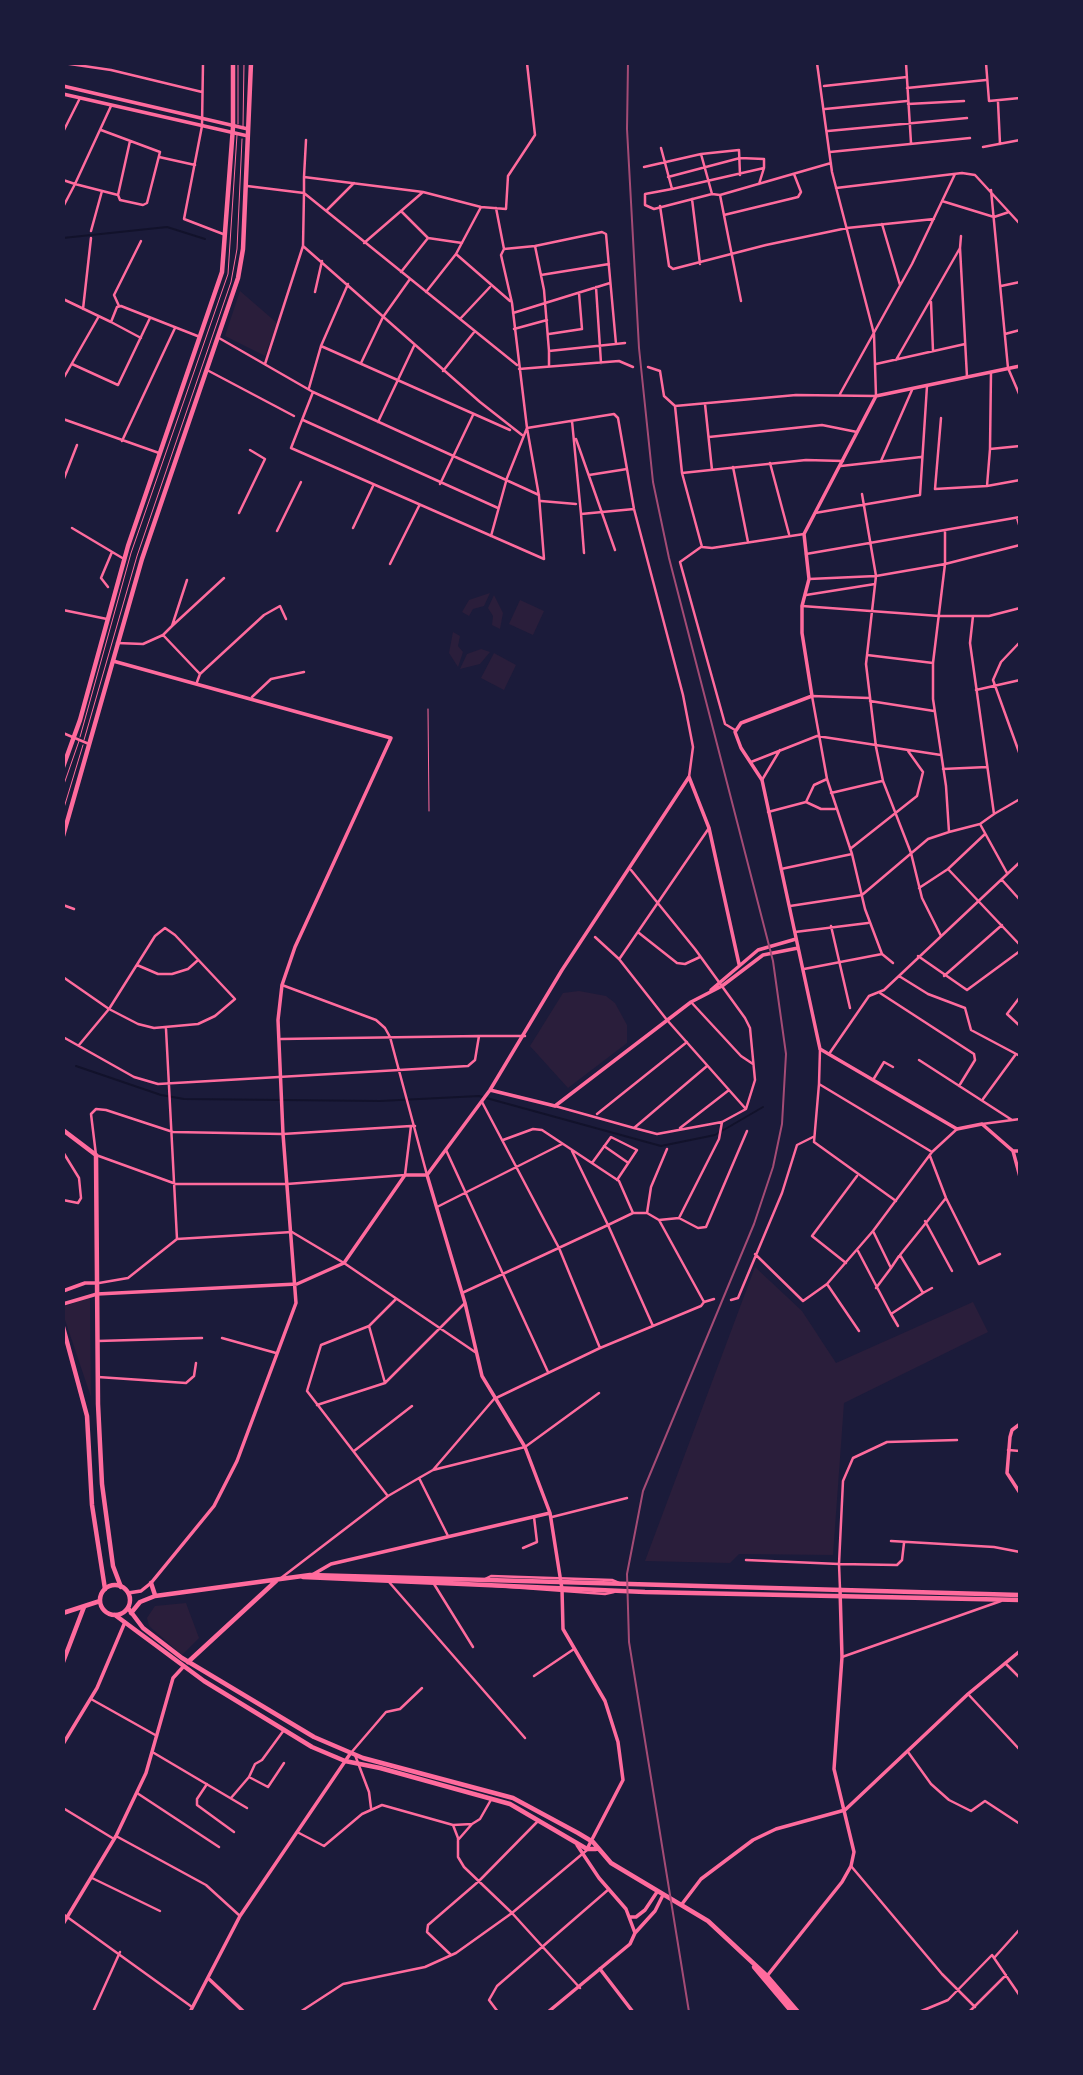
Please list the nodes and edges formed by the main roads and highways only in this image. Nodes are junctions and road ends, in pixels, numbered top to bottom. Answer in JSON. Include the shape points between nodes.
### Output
{"nodes":[{"id":1,"x":233,"y":63,"type":"edge"},
{"id":2,"x":251,"y":63,"type":"edge"},
{"id":3,"x":240,"y":131,"type":"junction"},
{"id":4,"x":63,"y":767,"type":"edge"},
{"id":5,"x":63,"y":836,"type":"edge"},
{"id":6,"x":63,"y":1130,"type":"edge"},
{"id":7,"x":63,"y":1327,"type":"edge"},
{"id":8,"x":303,"y":1577,"type":"junction"},
{"id":9,"x":278,"y":1580,"type":"junction"},
{"id":10,"x":482,"y":1582,"type":"junction"},
{"id":11,"x":496,"y":1582,"type":"junction"},
{"id":12,"x":151,"y":1583,"type":"road end"},
{"id":13,"x":250,"y":1584,"type":"junction"},
{"id":14,"x":121,"y":1587,"type":"junction"},
{"id":15,"x":105,"y":1589,"type":"junction"},
{"id":16,"x":840,"y":1592,"type":"junction"},
{"id":17,"x":260,"y":1594,"type":"junction"},
{"id":18,"x":155,"y":1596,"type":"junction"},
{"id":19,"x":1020,"y":1598,"type":"edge"},
{"id":20,"x":100,"y":1601,"type":"junction"},
{"id":21,"x":84,"y":1607,"type":"junction"},
{"id":22,"x":130,"y":1611,"type":"junction"},
{"id":23,"x":63,"y":1613,"type":"edge"},
{"id":24,"x":115,"y":1615,"type":"junction"},
{"id":25,"x":63,"y":1662,"type":"edge"},
{"id":26,"x":186,"y":1664,"type":"junction"},
{"id":27,"x":597,"y":1849,"type":"junction"},
{"id":28,"x":745,"y":1955,"type":"junction"},
{"id":29,"x":792,"y":2012,"type":"edge"},
{"id":30,"x":798,"y":2012,"type":"edge"}],
"edges":[{"from":1,"to":3,"type":"main road"},
{"from":2,"to":3,"type":"main road"},
{"from":3,"to":4,"type":"main road","via":[[222,272],[124,559],[76,740]]},
{"from":3,"to":5,"type":"main road","via":[[245,186],[241,263],[144,552]]},
{"from":6,"to":14,"type":"main road","via":[[96,1154],[98,1377],[105,1515]]},
{"from":7,"to":15,"type":"main road","via":[[87,1416],[92,1505]]},
{"from":8,"to":9,"type":"main road"},
{"from":8,"to":10,"type":"main road"},
{"from":8,"to":10,"type":"main road"},
{"from":9,"to":13,"type":"main road"},
{"from":9,"to":17,"type":"main road"},
{"from":10,"to":11,"type":"main road"},
{"from":11,"to":16,"type":"main road"},
{"from":11,"to":16,"type":"main road","via":[[645,1592]]},
{"from":12,"to":18,"type":"main road"},
{"from":13,"to":17,"type":"main road","via":[[260,1586]]},
{"from":13,"to":18,"type":"main road"},
{"from":14,"to":15,"type":"main road"},
{"from":14,"to":22,"type":"main road","via":[[128,1593]]},
{"from":15,"to":20,"type":"main road"},
{"from":16,"to":19,"type":"main road"},
{"from":16,"to":19,"type":"main road"},
{"from":17,"to":26,"type":"main road"},
{"from":18,"to":22,"type":"main road"},
{"from":20,"to":21,"type":"main road"},
{"from":20,"to":24,"type":"main road","via":[[105,1612]]},
{"from":21,"to":23,"type":"main road"},
{"from":21,"to":25,"type":"main road"},
{"from":22,"to":24,"type":"main road"},
{"from":22,"to":26,"type":"main road"},
{"from":24,"to":26,"type":"main road"},
{"from":26,"to":27,"type":"main road","via":[[314,1737],[353,1754],[513,1798]]},
{"from":26,"to":27,"type":"main road","via":[[284,1730],[345,1761],[492,1798],[587,1849]]},
{"from":27,"to":28,"type":"main road","via":[[611,1863],[708,1921]]},
{"from":28,"to":29,"type":"main road"},
{"from":28,"to":30,"type":"main road"}]}
